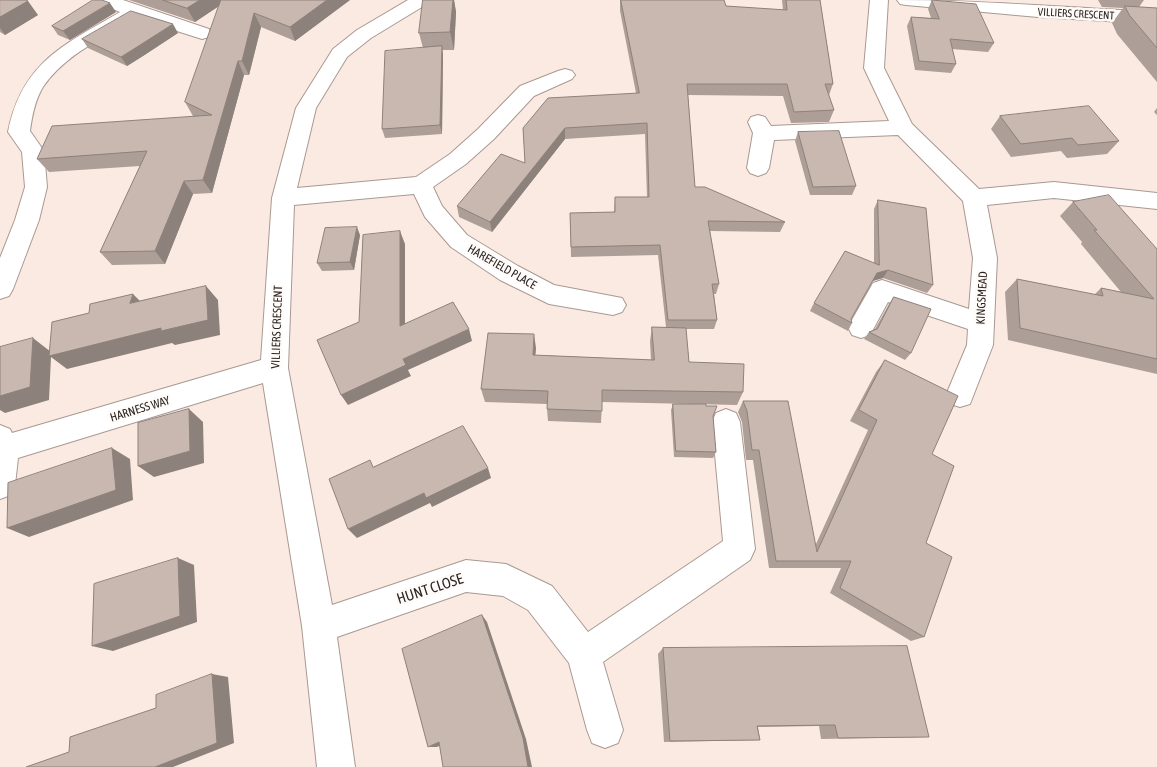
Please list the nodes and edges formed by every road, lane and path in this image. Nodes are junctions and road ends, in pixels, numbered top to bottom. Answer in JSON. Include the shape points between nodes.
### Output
{"nodes":[{"id":1,"x":107,"y":0,"type":"edge"},
{"id":2,"x":421,"y":0,"type":"edge"},
{"id":3,"x":879,"y":0,"type":"edge"},
{"id":4,"x":906,"y":0,"type":"edge"},
{"id":5,"x":1035,"y":6,"type":"edge"},
{"id":6,"x":134,"y":11,"type":"junction"},
{"id":7,"x":1157,"y":18,"type":"edge"},
{"id":8,"x":202,"y":33,"type":"dead end"},
{"id":9,"x":565,"y":74,"type":"dead end"},
{"id":10,"x":903,"y":128,"type":"junction"},
{"id":11,"x":9,"y":134,"type":"edge"},
{"id":12,"x":758,"y":168,"type":"dead end"},
{"id":13,"x":421,"y":185,"type":"junction"},
{"id":14,"x":283,"y":198,"type":"junction"},
{"id":15,"x":974,"y":198,"type":"junction"},
{"id":16,"x":1157,"y":201,"type":"edge"},
{"id":17,"x":0,"y":289,"type":"edge"},
{"id":18,"x":613,"y":305,"type":"dead end"},
{"id":19,"x":981,"y":323,"type":"junction"},
{"id":20,"x":861,"y":328,"type":"dead end"},
{"id":21,"x":274,"y":368,"type":"junction"},
{"id":22,"x":960,"y":395,"type":"edge"},
{"id":23,"x":726,"y":422,"type":"dead end"},
{"id":24,"x":3,"y":444,"type":"edge"},
{"id":25,"x":0,"y":485,"type":"edge"},
{"id":26,"x":319,"y":626,"type":"junction"},
{"id":27,"x":584,"y":655,"type":"junction"},
{"id":28,"x":605,"y":730,"type":"dead end"},
{"id":29,"x":336,"y":767,"type":"edge"}],
"edges":[{"from":1,"to":6,"type":"street"},
{"from":2,"to":14,"type":"street","name":"VILLIERS CRESCENT","via":[[364,34],[340,53],[306,108]]},
{"from":3,"to":10,"type":"street","via":[[874,68]]},
{"from":4,"to":5,"type":"street","name":"VILLIERS CRESCENT"},
{"from":5,"to":7,"type":"street","name":"VILLIERS CRESCENT"},
{"from":6,"to":8,"type":"street"},
{"from":6,"to":11,"type":"street","via":[[56,61],[39,79]]},
{"from":9,"to":13,"type":"street","via":[[527,91],[458,159]]},
{"from":10,"to":12,"type":"street","via":[[761,127]]},
{"from":10,"to":15,"type":"street"},
{"from":11,"to":17,"type":"street","via":[[33,150],[36,187]]},
{"from":13,"to":14,"type":"street"},
{"from":13,"to":18,"type":"street","name":"HAREFIELD PLACE","via":[[433,211],[459,241],[509,273],[549,294]]},
{"from":14,"to":21,"type":"street","name":"VILLIERS CRESCENT"},
{"from":15,"to":16,"type":"street","via":[[1054,190]]},
{"from":15,"to":19,"type":"street","name":"KINGSMEAD","via":[[985,258]]},
{"from":19,"to":20,"type":"street","via":[[882,290]]},
{"from":19,"to":22,"type":"street","name":"KINGSMEAD","via":[[980,345]]},
{"from":21,"to":24,"type":"street","name":"HARNESS WAY"},
{"from":21,"to":26,"type":"street","name":"VILLIERS CRESCENT"},
{"from":23,"to":27,"type":"street","via":[[739,549]]},
{"from":24,"to":25,"type":"street","name":"HARNESS WAY"},
{"from":26,"to":27,"type":"street","name":"HUNT CLOSE","via":[[466,576],[506,580],[540,598]]},
{"from":26,"to":29,"type":"street","name":"VILLIERS CRESCENT"},
{"from":27,"to":28,"type":"street","name":"HUNT CLOSE"}]}
